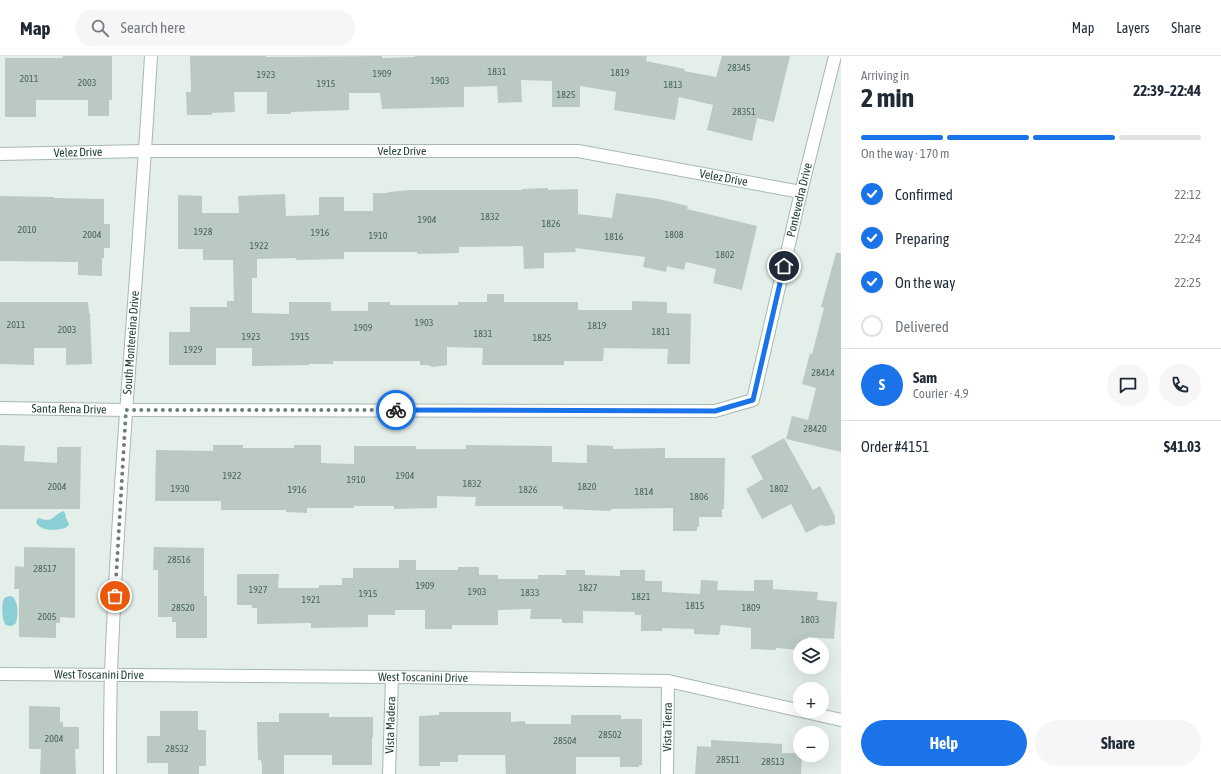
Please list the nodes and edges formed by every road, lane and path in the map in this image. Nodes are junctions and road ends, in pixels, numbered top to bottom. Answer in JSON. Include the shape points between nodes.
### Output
{"nodes":[{"id":1,"x":151,"y":56,"type":"edge"},
{"id":2,"x":835,"y":56,"type":"edge"},
{"id":3,"x":145,"y":151,"type":"junction"},
{"id":4,"x":0,"y":154,"type":"edge"},
{"id":5,"x":801,"y":192,"type":"junction"},
{"id":6,"x":0,"y":408,"type":"edge"},
{"id":7,"x":126,"y":410,"type":"junction"},
{"id":8,"x":715,"y":411,"type":"joint"},
{"id":9,"x":0,"y":674,"type":"edge"},
{"id":10,"x":111,"y":674,"type":"junction"},
{"id":11,"x":392,"y":677,"type":"junction"},
{"id":12,"x":668,"y":681,"type":"junction"},
{"id":13,"x":841,"y":720,"type":"edge"},
{"id":14,"x":110,"y":774,"type":"edge"},
{"id":15,"x":389,"y":774,"type":"edge"},
{"id":16,"x":667,"y":774,"type":"edge"}],
"edges":[{"from":1,"to":3,"type":"street","name":"South Montereina Drive"},
{"from":2,"to":5,"type":"street","name":"Pontevedra Drive"},
{"from":3,"to":4,"type":"street","name":"Velez Drive"},
{"from":3,"to":5,"type":"street","name":"Velez Drive","via":[[578,151]]},
{"from":3,"to":7,"type":"street","name":"South Montereina Drive"},
{"from":5,"to":8,"type":"street","name":"Pontevedra Drive","via":[[753,400]]},
{"from":6,"to":7,"type":"street","name":"Santa Rena Drive"},
{"from":7,"to":8,"type":"street","name":"Santa Rena Drive"},
{"from":7,"to":10,"type":"street","name":"South Montereina Drive"},
{"from":9,"to":10,"type":"street","name":"West Toscanini Drive"},
{"from":10,"to":11,"type":"street","name":"West Toscanini Drive"},
{"from":10,"to":14,"type":"street","name":"South Montereina Drive"},
{"from":11,"to":12,"type":"street","name":"West Toscanini Drive"},
{"from":11,"to":15,"type":"street","name":"Vista Madera"},
{"from":12,"to":13,"type":"street","name":"West Toscanini Drive"},
{"from":12,"to":16,"type":"street","name":"Vista Tierra"}]}
